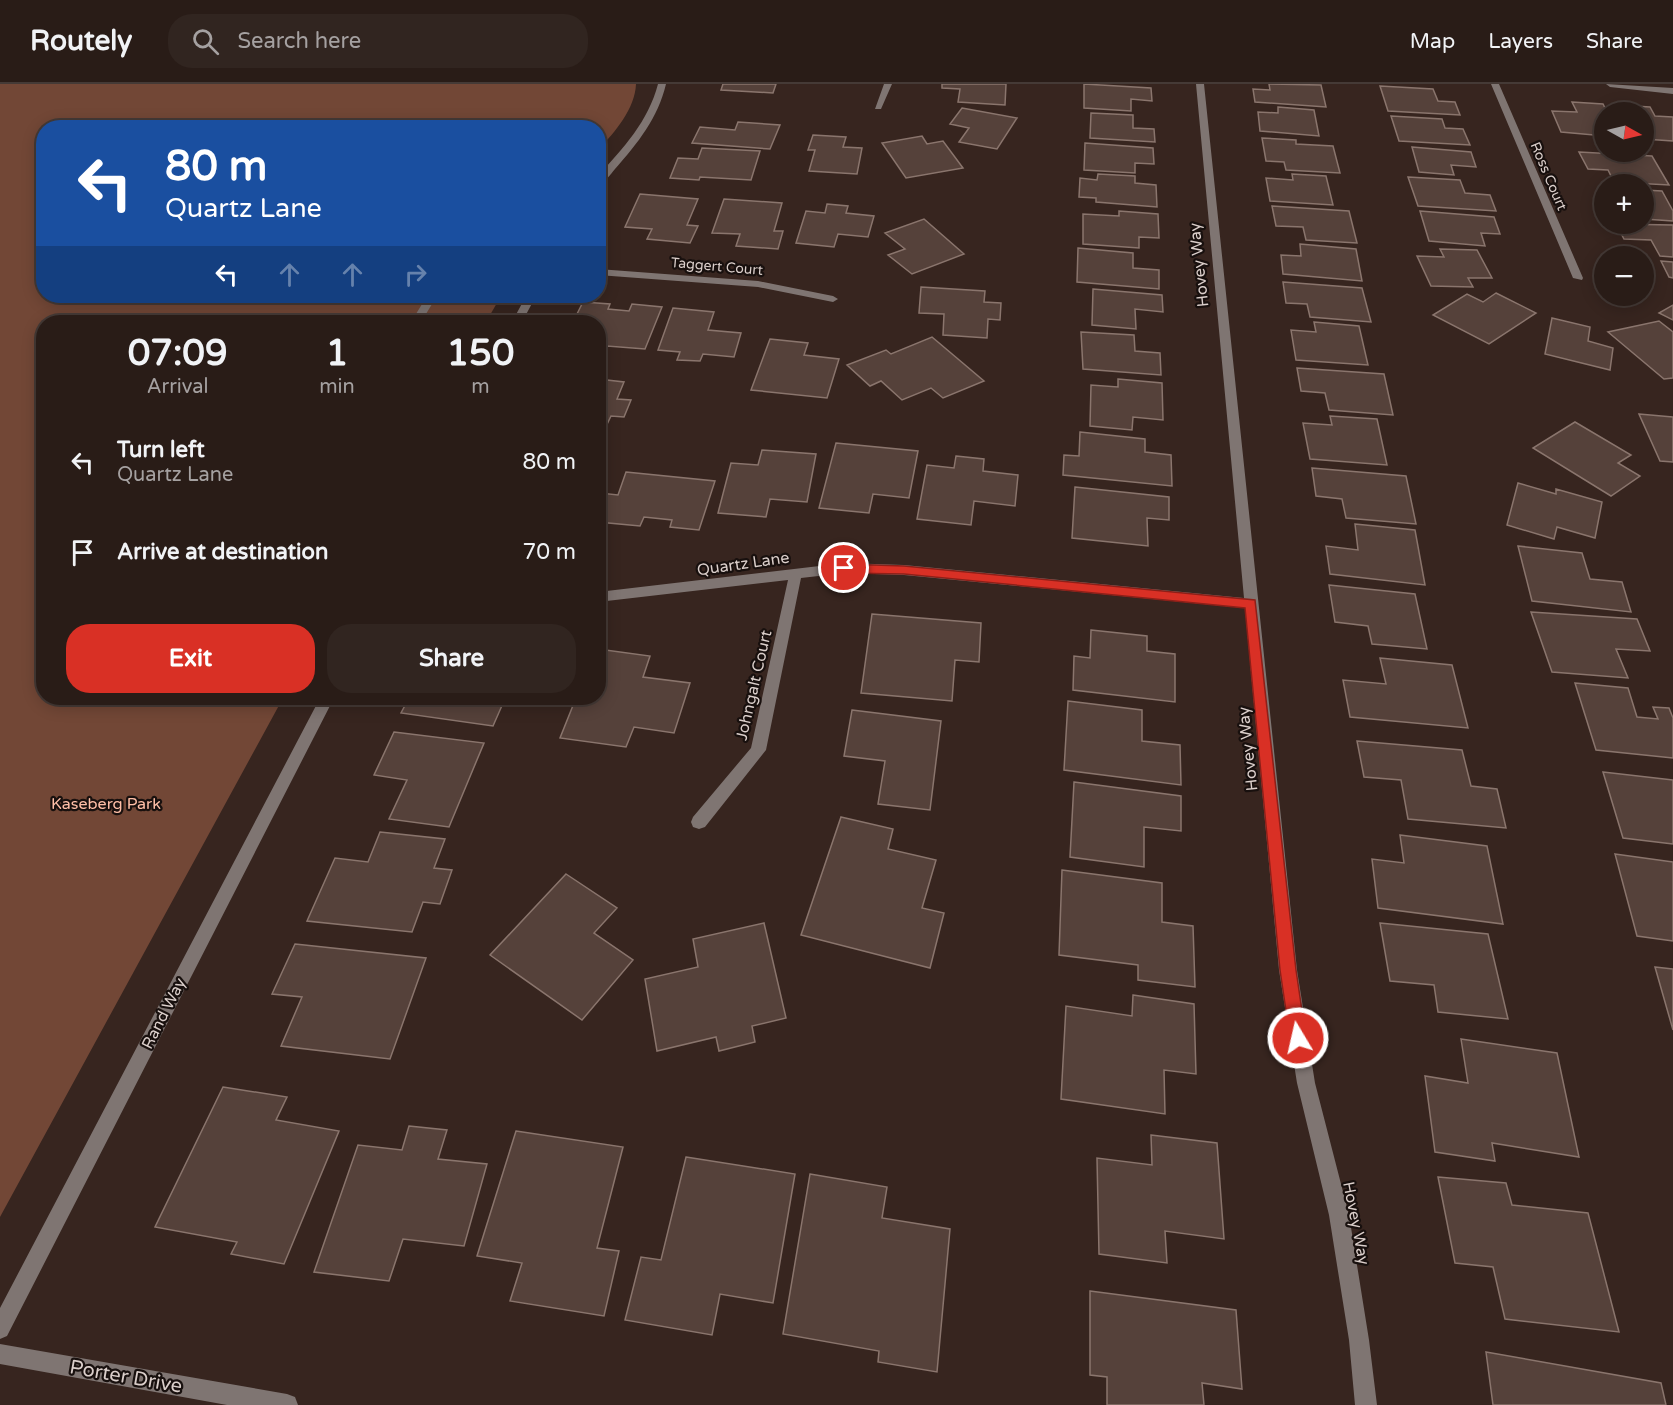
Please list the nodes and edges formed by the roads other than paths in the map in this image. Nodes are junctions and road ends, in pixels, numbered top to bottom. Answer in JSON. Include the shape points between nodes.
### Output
{"nodes":[{"id":1,"x":662,"y":84,"type":"edge"},
{"id":2,"x":888,"y":84,"type":"edge"},
{"id":3,"x":1200,"y":84,"type":"edge"},
{"id":4,"x":1495,"y":84,"type":"edge"},
{"id":5,"x":1610,"y":84,"type":"edge"},
{"id":6,"x":1673,"y":91,"type":"edge"},
{"id":7,"x":878,"y":107,"type":"dead end"},
{"id":8,"x":606,"y":174,"type":"edge"},
{"id":9,"x":606,"y":273,"type":"edge"},
{"id":10,"x":1578,"y":278,"type":"dead end"},
{"id":11,"x":832,"y":299,"type":"dead end"},
{"id":12,"x":796,"y":572,"type":"junction"},
{"id":13,"x":606,"y":596,"type":"edge"},
{"id":14,"x":1251,"y":604,"type":"junction"},
{"id":15,"x":323,"y":705,"type":"edge"},
{"id":16,"x":699,"y":822,"type":"dead end"},
{"id":17,"x":0,"y":1329,"type":"edge"},
{"id":18,"x":0,"y":1354,"type":"edge"},
{"id":19,"x":287,"y":1405,"type":"edge"},
{"id":20,"x":1366,"y":1405,"type":"edge"}],
"edges":[{"from":1,"to":8,"type":"street","via":[[650,122]]},
{"from":2,"to":7,"type":"street"},
{"from":3,"to":14,"type":"street","name":"Hovey Way"},
{"from":4,"to":10,"type":"street","name":"Ross Court"},
{"from":5,"to":6,"type":"street"},
{"from":9,"to":11,"type":"street","name":"Taggert Court","via":[[758,285]]},
{"from":12,"to":13,"type":"street","name":"Quartz Lane"},
{"from":12,"to":14,"type":"street","name":"Quartz Lane","via":[[844,568],[904,570]]},
{"from":12,"to":16,"type":"street","name":"Johngalt Court","via":[[758,750]]},
{"from":14,"to":20,"type":"street","name":"Hovey Way","via":[[1288,970],[1306,1083],[1339,1215]]},
{"from":15,"to":17,"type":"street","name":"Rand Way"},
{"from":18,"to":19,"type":"street","name":"Porter Drive"}]}
